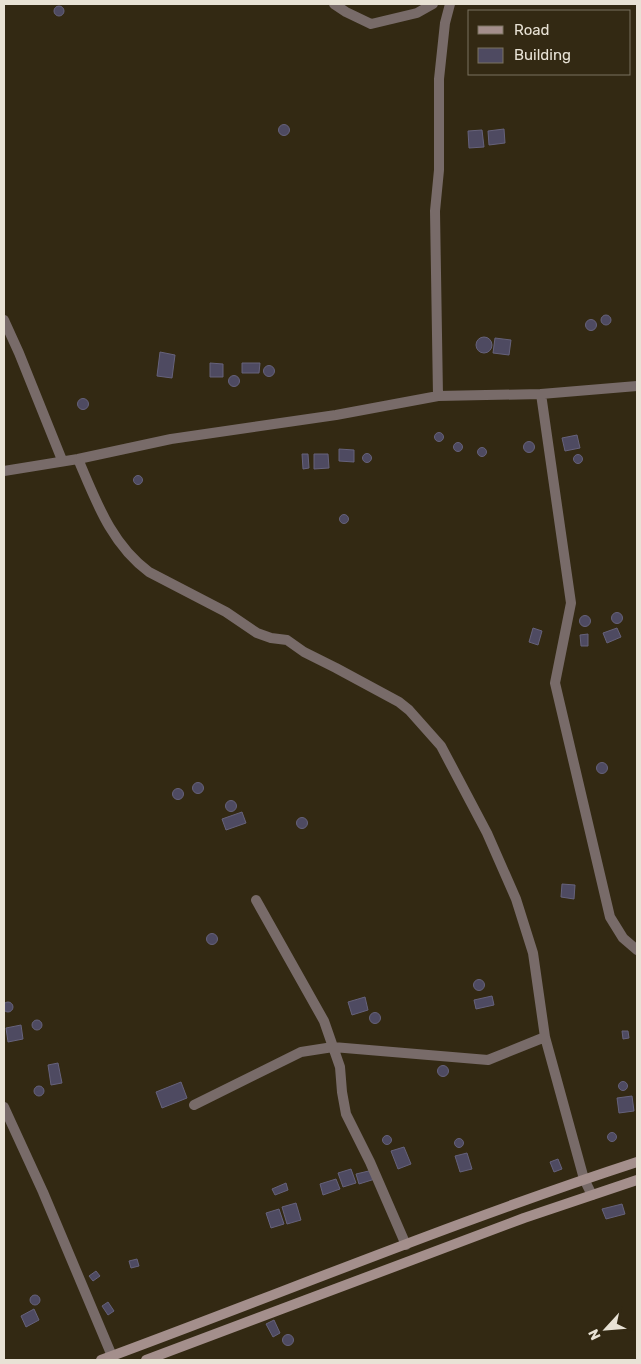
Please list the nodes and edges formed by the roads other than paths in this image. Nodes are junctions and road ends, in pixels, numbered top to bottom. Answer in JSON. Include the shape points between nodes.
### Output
{"nodes":[{"id":1,"x":334,"y":4,"type":"edge"},
{"id":2,"x":433,"y":4,"type":"edge"},
{"id":3,"x":450,"y":4,"type":"edge"},
{"id":4,"x":4,"y":320,"type":"edge"},
{"id":5,"x":637,"y":386,"type":"edge"},
{"id":6,"x":541,"y":394,"type":"junction"},
{"id":7,"x":438,"y":396,"type":"junction"},
{"id":8,"x":78,"y":459,"type":"junction"},
{"id":9,"x":62,"y":460,"type":"junction"},
{"id":10,"x":4,"y":471,"type":"edge"},
{"id":11,"x":256,"y":900,"type":"dead end"},
{"id":12,"x":637,"y":950,"type":"edge"},
{"id":13,"x":545,"y":1037,"type":"junction"},
{"id":14,"x":333,"y":1047,"type":"junction"},
{"id":15,"x":194,"y":1106,"type":"dead end"},
{"id":16,"x":4,"y":1107,"type":"edge"},
{"id":17,"x":637,"y":1162,"type":"edge"},
{"id":18,"x":584,"y":1180,"type":"junction"},
{"id":19,"x":637,"y":1180,"type":"edge"},
{"id":20,"x":592,"y":1196,"type":"junction"},
{"id":21,"x":406,"y":1245,"type":"junction"},
{"id":22,"x":112,"y":1356,"type":"junction"},
{"id":23,"x":101,"y":1360,"type":"edge"},
{"id":24,"x":146,"y":1360,"type":"edge"}],
"edges":[{"from":1,"to":2,"type":"street","via":[[372,24],[417,13]]},
{"from":3,"to":7,"type":"street","via":[[439,79],[439,170],[435,211]]},
{"from":4,"to":9,"type":"street"},
{"from":5,"to":6,"type":"street"},
{"from":6,"to":7,"type":"street"},
{"from":6,"to":12,"type":"street","via":[[571,603],[555,684],[610,917],[623,938]]},
{"from":7,"to":8,"type":"street","via":[[336,416],[171,439]]},
{"from":8,"to":9,"type":"street"},
{"from":8,"to":13,"type":"street","via":[[110,528],[124,550],[139,565],[226,612],[257,633],[287,640],[399,702],[441,746],[487,833],[516,899],[533,953]]},
{"from":9,"to":10,"type":"street"},
{"from":11,"to":14,"type":"street","via":[[324,1021]]},
{"from":13,"to":14,"type":"street","via":[[488,1060]]},
{"from":13,"to":18,"type":"street"},
{"from":14,"to":15,"type":"street","via":[[301,1052]]},
{"from":14,"to":21,"type":"street","via":[[340,1067],[346,1114]]},
{"from":16,"to":22,"type":"street"},
{"from":17,"to":18,"type":"main road"},
{"from":18,"to":20,"type":"street"},
{"from":18,"to":21,"type":"main road"},
{"from":19,"to":20,"type":"main road"},
{"from":20,"to":24,"type":"main road","via":[[524,1218]]},
{"from":21,"to":22,"type":"main road"},
{"from":22,"to":23,"type":"main road"}]}
